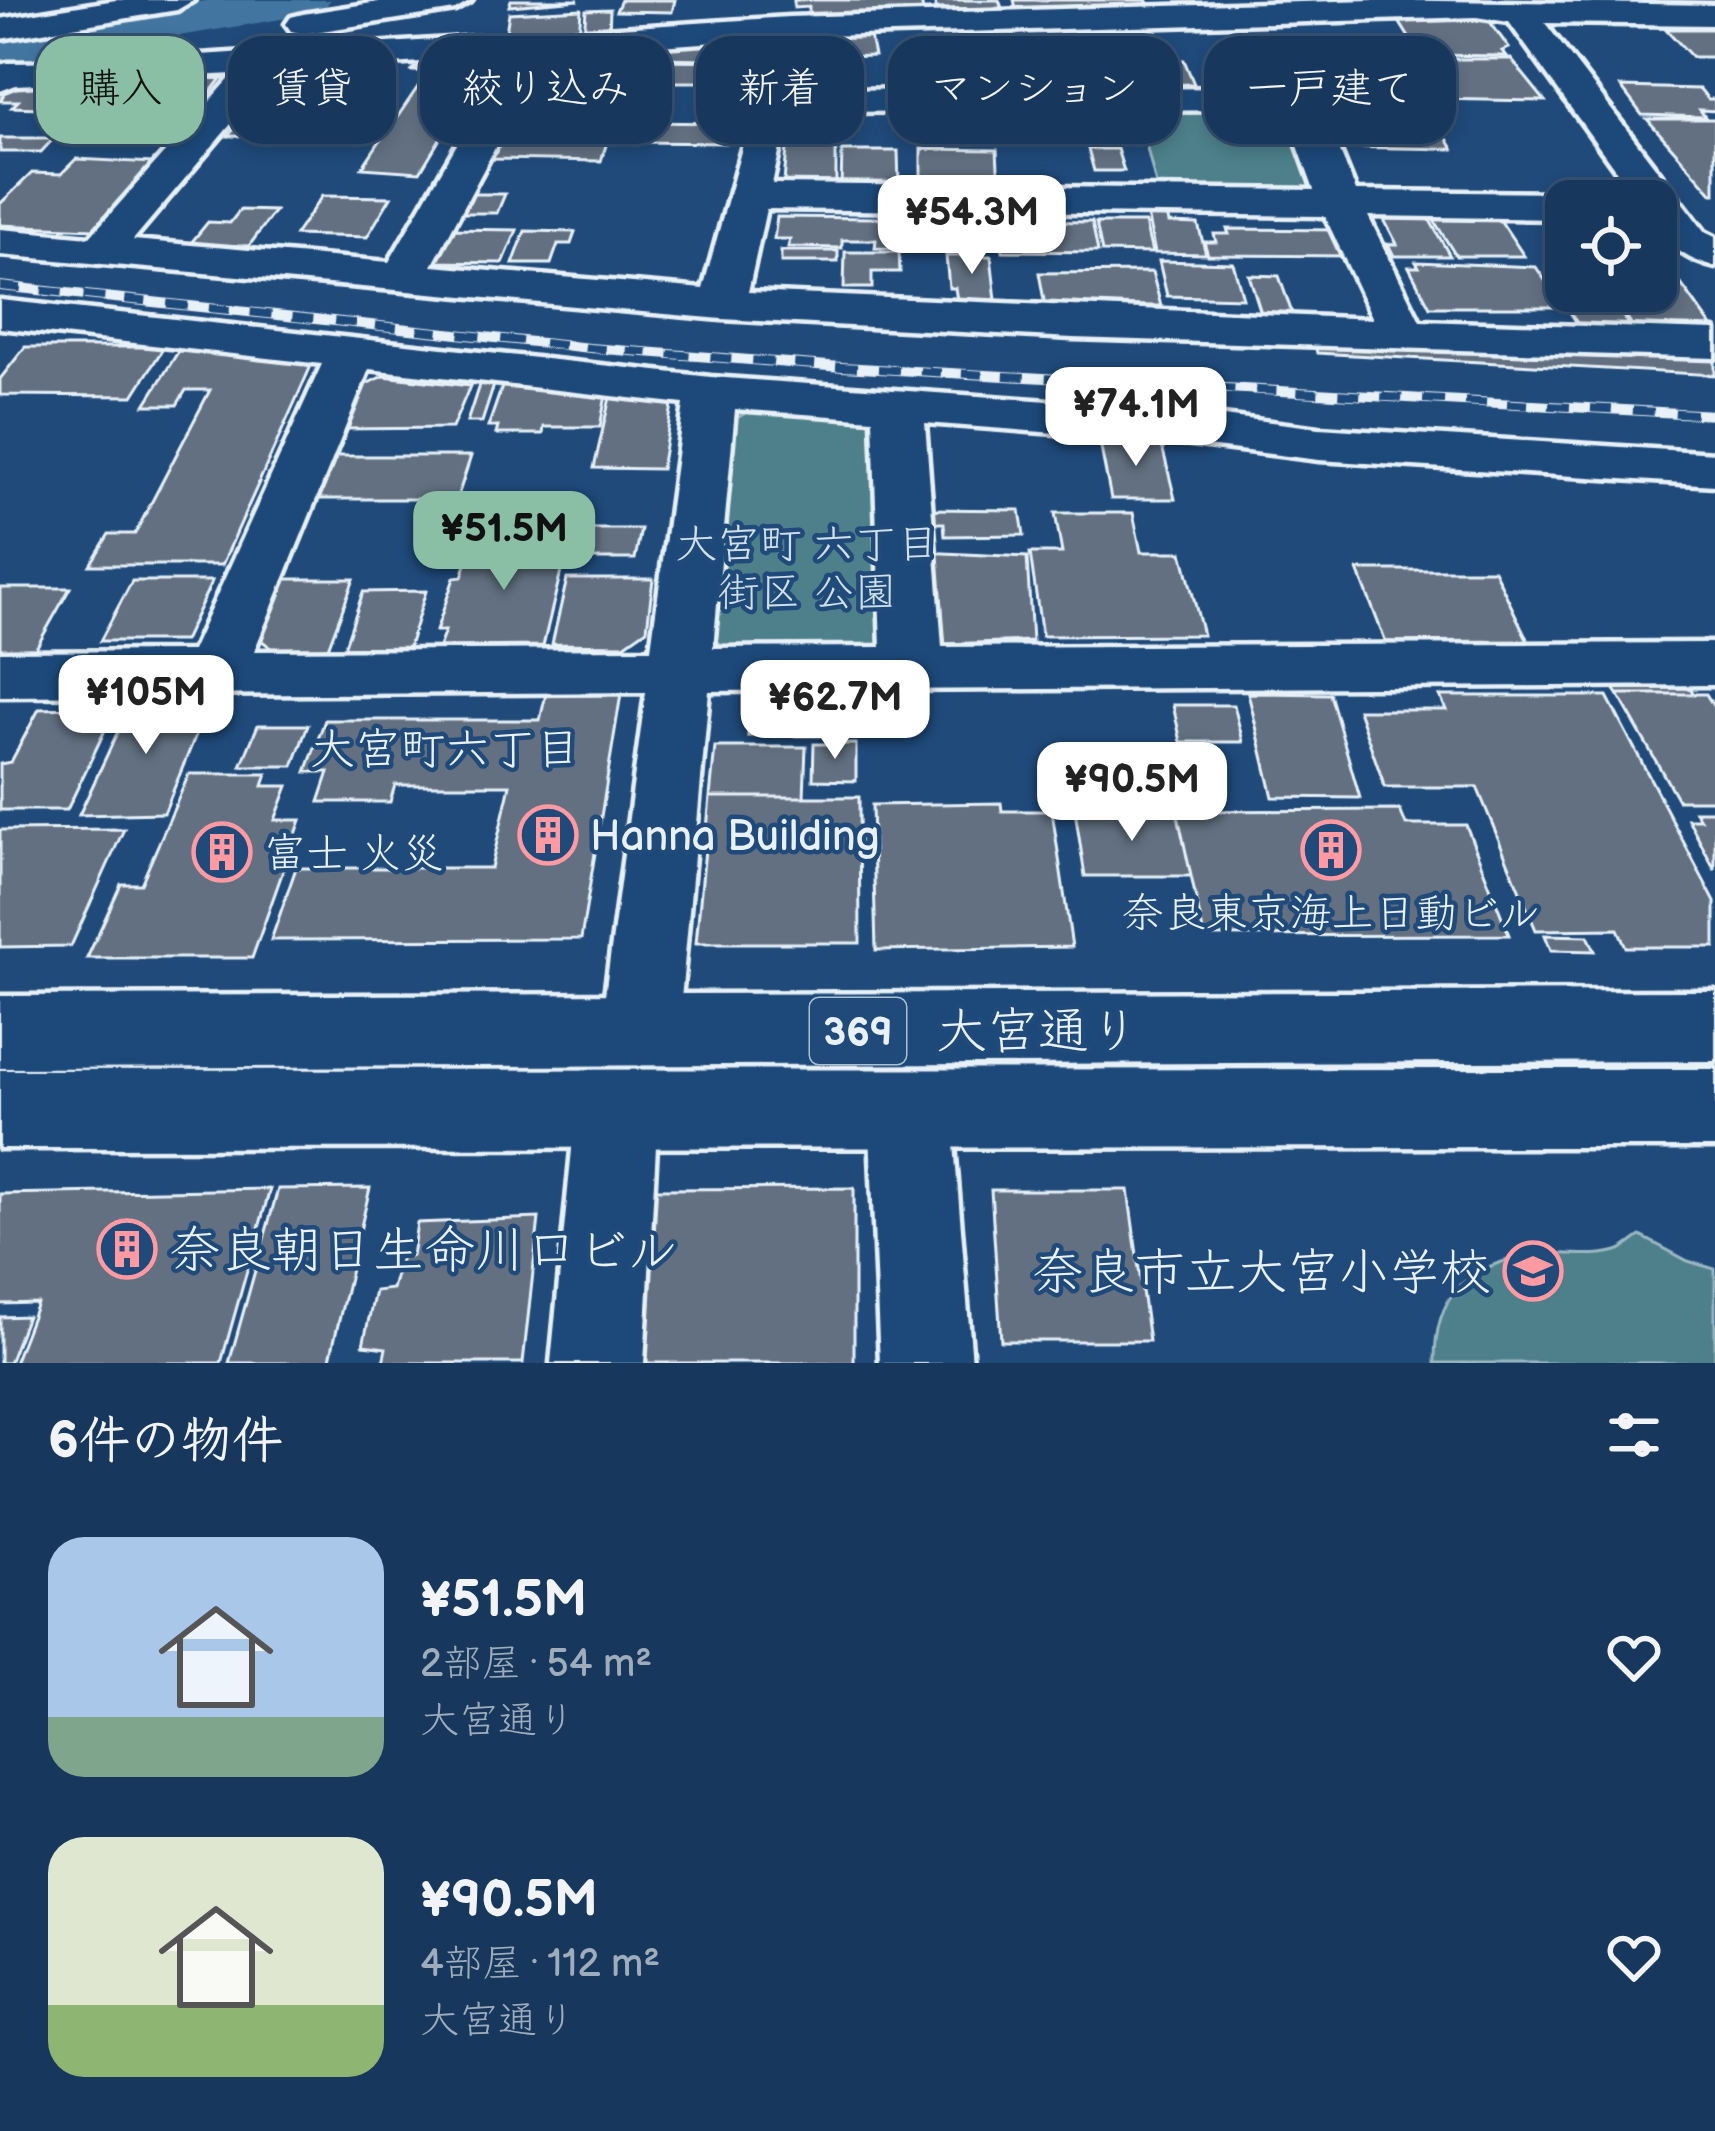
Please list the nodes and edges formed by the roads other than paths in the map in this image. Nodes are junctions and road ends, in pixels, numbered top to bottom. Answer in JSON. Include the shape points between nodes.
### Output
{"nodes":[{"id":1,"x":177,"y":0,"type":"edge"},
{"id":2,"x":455,"y":0,"type":"edge"},
{"id":3,"x":1262,"y":6,"type":"edge"},
{"id":4,"x":1520,"y":13,"type":"junction"},
{"id":5,"x":778,"y":14,"type":"edge"},
{"id":6,"x":1715,"y":15,"type":"edge"},
{"id":7,"x":0,"y":29,"type":"edge"},
{"id":8,"x":603,"y":36,"type":"edge"},
{"id":9,"x":1275,"y":36,"type":"edge"},
{"id":10,"x":228,"y":63,"type":"edge"},
{"id":11,"x":3,"y":70,"type":"edge"},
{"id":12,"x":228,"y":104,"type":"edge"},
{"id":13,"x":477,"y":144,"type":"edge"},
{"id":14,"x":761,"y":144,"type":"edge"},
{"id":15,"x":1132,"y":144,"type":"edge"},
{"id":16,"x":1319,"y":144,"type":"edge"},
{"id":17,"x":1138,"y":167,"type":"junction"},
{"id":18,"x":749,"y":196,"type":"junction"},
{"id":19,"x":1340,"y":203,"type":"junction"},
{"id":20,"x":1545,"y":206,"type":"edge"},
{"id":21,"x":1688,"y":237,"type":"edge"},
{"id":22,"x":0,"y":242,"type":"edge"},
{"id":23,"x":99,"y":253,"type":"junction"},
{"id":24,"x":403,"y":278,"type":"junction"},
{"id":25,"x":722,"y":304,"type":"junction"},
{"id":26,"x":16,"y":315,"type":"edge"},
{"id":27,"x":1402,"y":331,"type":"junction"},
{"id":28,"x":1715,"y":344,"type":"edge"},
{"id":29,"x":351,"y":353,"type":"junction"},
{"id":30,"x":0,"y":358,"type":"edge"},
{"id":31,"x":711,"y":392,"type":"junction"},
{"id":32,"x":898,"y":407,"type":"junction"},
{"id":33,"x":1715,"y":469,"type":"edge"},
{"id":34,"x":1715,"y":664,"type":"edge"},
{"id":35,"x":913,"y":669,"type":"junction"},
{"id":36,"x":680,"y":670,"type":"junction"},
{"id":37,"x":214,"y":672,"type":"junction"},
{"id":38,"x":0,"y":674,"type":"edge"},
{"id":39,"x":1715,"y":1026,"type":"edge"},
{"id":40,"x":0,"y":1032,"type":"edge"},
{"id":41,"x":628,"y":1071,"type":"junction"},
{"id":42,"x":910,"y":1108,"type":"junction"},
{"id":43,"x":1715,"y":1108,"type":"edge"},
{"id":44,"x":0,"y":1109,"type":"edge"},
{"id":45,"x":597,"y":1363,"type":"edge"},
{"id":46,"x":926,"y":1363,"type":"edge"}],
"edges":[{"from":1,"to":7,"type":"street"},
{"from":2,"to":11,"type":"street"},
{"from":3,"to":4,"type":"street"},
{"from":3,"to":5,"type":"street"},
{"from":3,"to":9,"type":"street"},
{"from":4,"to":6,"type":"street"},
{"from":4,"to":21,"type":"street"},
{"from":5,"to":8,"type":"street"},
{"from":10,"to":11,"type":"street"},
{"from":12,"to":23,"type":"street"},
{"from":13,"to":24,"type":"street"},
{"from":14,"to":18,"type":"street"},
{"from":15,"to":17,"type":"street"},
{"from":16,"to":19,"type":"street"},
{"from":17,"to":18,"type":"street"},
{"from":17,"to":19,"type":"street"},
{"from":18,"to":25,"type":"street"},
{"from":19,"to":20,"type":"street"},
{"from":19,"to":27,"type":"street"},
{"from":22,"to":23,"type":"street"},
{"from":23,"to":24,"type":"street"},
{"from":24,"to":25,"type":"street"},
{"from":25,"to":27,"type":"street","via":[[1072,324]]},
{"from":26,"to":29,"type":"street"},
{"from":26,"to":30,"type":"street"},
{"from":27,"to":28,"type":"street"},
{"from":29,"to":31,"type":"street"},
{"from":29,"to":37,"type":"street"},
{"from":31,"to":32,"type":"street"},
{"from":31,"to":36,"type":"street"},
{"from":32,"to":33,"type":"street"},
{"from":32,"to":35,"type":"street"},
{"from":34,"to":35,"type":"street"},
{"from":35,"to":36,"type":"street"},
{"from":36,"to":37,"type":"street"},
{"from":36,"to":41,"type":"street"},
{"from":37,"to":38,"type":"street"},
{"from":39,"to":41,"type":"highway","name":"大宮通り","number":"369"},
{"from":40,"to":41,"type":"highway","name":"大宮通り","number":"369"},
{"from":41,"to":42,"type":"highway","name":"大宮通り","number":"369"},
{"from":41,"to":44,"type":"highway","name":"大宮通り","number":"369"},
{"from":41,"to":45,"type":"street"},
{"from":42,"to":43,"type":"highway","name":"大宮通り","number":"369"},
{"from":42,"to":46,"type":"street"}]}
